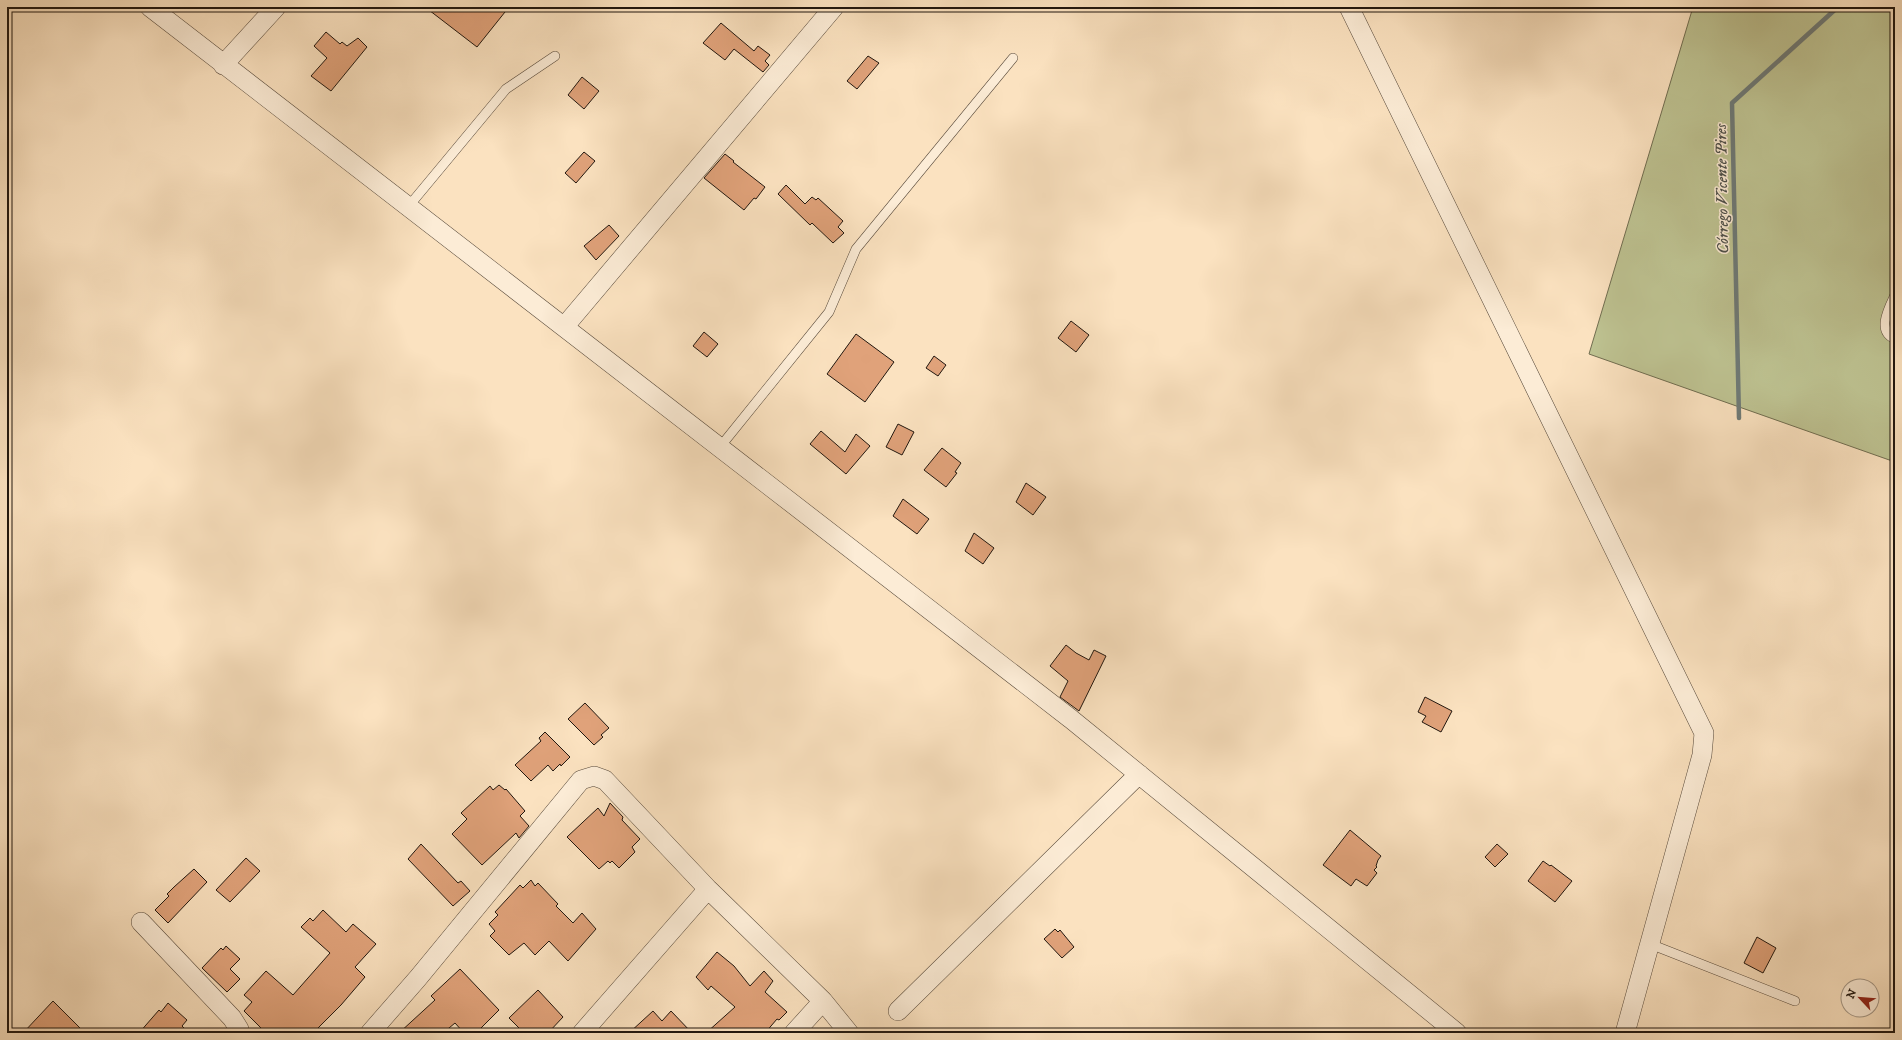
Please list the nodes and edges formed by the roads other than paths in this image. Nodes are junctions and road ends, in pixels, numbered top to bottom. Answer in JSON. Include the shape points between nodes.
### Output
{"nodes":[{"id":1,"x":150,"y":7,"type":"edge"},
{"id":2,"x":276,"y":7,"type":"edge"},
{"id":3,"x":834,"y":7,"type":"edge"},
{"id":4,"x":1349,"y":7,"type":"edge"},
{"id":5,"x":555,"y":56,"type":"dead end"},
{"id":6,"x":1013,"y":58,"type":"dead end"},
{"id":7,"x":223,"y":65,"type":"junction"},
{"id":8,"x":408,"y":207,"type":"junction"},
{"id":9,"x":1895,"y":295,"type":"edge"},
{"id":10,"x":564,"y":327,"type":"junction"},
{"id":11,"x":1895,"y":339,"type":"edge"},
{"id":12,"x":720,"y":447,"type":"junction"},
{"id":13,"x":1139,"y":774,"type":"junction"},
{"id":14,"x":708,"y":889,"type":"junction"},
{"id":15,"x":141,"y":922,"type":"dead end"},
{"id":16,"x":1650,"y":944,"type":"junction"},
{"id":17,"x":822,"y":1001,"type":"junction"},
{"id":18,"x":1795,"y":1001,"type":"dead end"},
{"id":19,"x":898,"y":1011,"type":"dead end"},
{"id":20,"x":239,"y":1033,"type":"edge"},
{"id":21,"x":370,"y":1033,"type":"edge"},
{"id":22,"x":582,"y":1033,"type":"edge"},
{"id":23,"x":794,"y":1033,"type":"edge"},
{"id":24,"x":850,"y":1033,"type":"edge"},
{"id":25,"x":1457,"y":1033,"type":"edge"},
{"id":26,"x":1625,"y":1033,"type":"edge"}],
"edges":[{"from":1,"to":7,"type":"street"},
{"from":2,"to":7,"type":"street"},
{"from":3,"to":10,"type":"street"},
{"from":4,"to":16,"type":"street","via":[[1704,733],[1702,755]]},
{"from":5,"to":8,"type":"lane","via":[[506,88]]},
{"from":6,"to":12,"type":"lane","via":[[856,249],[829,312]]},
{"from":7,"to":8,"type":"street"},
{"from":8,"to":10,"type":"street"},
{"from":9,"to":11,"type":"lane","via":[[1885,328],[1890,338]]},
{"from":10,"to":12,"type":"street"},
{"from":12,"to":13,"type":"street"},
{"from":13,"to":19,"type":"street"},
{"from":13,"to":25,"type":"street"},
{"from":14,"to":17,"type":"street"},
{"from":14,"to":21,"type":"street","via":[[605,780],[594,776],[581,780]]},
{"from":14,"to":22,"type":"street"},
{"from":15,"to":20,"type":"street","via":[[232,1018],[240,1029]]},
{"from":16,"to":18,"type":"lane"},
{"from":16,"to":26,"type":"street"},
{"from":17,"to":23,"type":"street"},
{"from":17,"to":24,"type":"street"}]}
